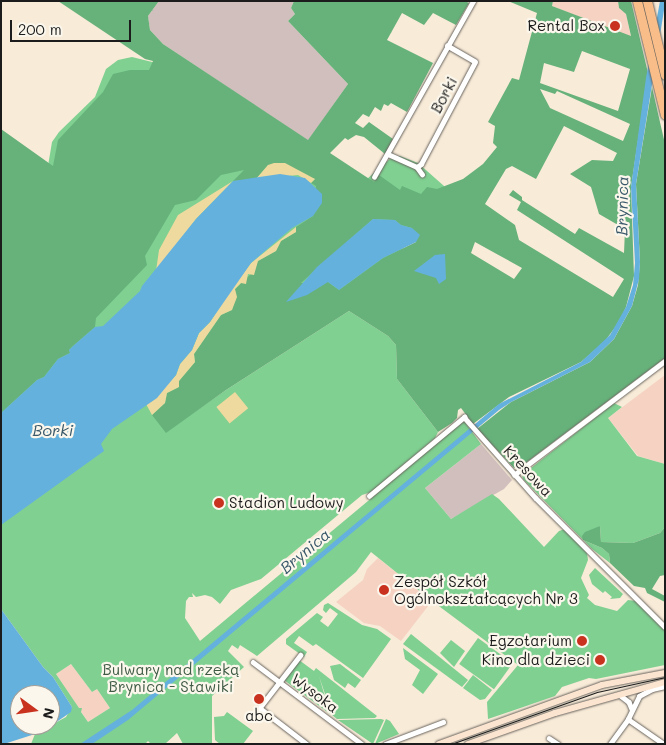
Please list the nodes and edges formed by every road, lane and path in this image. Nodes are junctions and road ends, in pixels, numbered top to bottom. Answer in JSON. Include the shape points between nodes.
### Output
{"nodes":[{"id":1,"x":473,"y":1,"type":"edge"},
{"id":2,"x":637,"y":1,"type":"edge"},
{"id":3,"x":647,"y":1,"type":"edge"},
{"id":4,"x":447,"y":46,"type":"junction"},
{"id":5,"x":665,"y":74,"type":"edge"},
{"id":6,"x":665,"y":115,"type":"edge"},
{"id":7,"x":388,"y":154,"type":"junction"},
{"id":8,"x":417,"y":167,"type":"junction"},
{"id":9,"x":422,"y":174,"type":"dead end"},
{"id":10,"x":374,"y":177,"type":"dead end"},
{"id":11,"x":665,"y":361,"type":"edge"},
{"id":12,"x":514,"y":475,"type":"junction"},
{"id":13,"x":369,"y":496,"type":"dead end"},
{"id":14,"x":665,"y":627,"type":"edge"},
{"id":15,"x":301,"y":655,"type":"dead end"},
{"id":16,"x":253,"y":662,"type":"dead end"},
{"id":17,"x":665,"y":673,"type":"edge"},
{"id":18,"x":280,"y":682,"type":"junction"},
{"id":19,"x":665,"y":682,"type":"edge"},
{"id":20,"x":665,"y":686,"type":"edge"},
{"id":21,"x":619,"y":694,"type":"junction"},
{"id":22,"x":632,"y":709,"type":"junction"},
{"id":23,"x":628,"y":719,"type":"junction"},
{"id":24,"x":443,"y":722,"type":"dead end"},
{"id":25,"x":548,"y":738,"type":"dead end"},
{"id":26,"x":307,"y":744,"type":"edge"},
{"id":27,"x":362,"y":744,"type":"edge"},
{"id":28,"x":385,"y":744,"type":"edge"},
{"id":29,"x":439,"y":744,"type":"edge"},
{"id":30,"x":468,"y":744,"type":"edge"},
{"id":31,"x":558,"y":744,"type":"edge"},
{"id":32,"x":610,"y":744,"type":"edge"},
{"id":33,"x":664,"y":744,"type":"edge"}],
"edges":[{"from":1,"to":4,"type":"street","name":"Borki"},
{"from":2,"to":6,"type":"highway"},
{"from":3,"to":5,"type":"highway"},
{"from":4,"to":7,"type":"street","name":"Borki"},
{"from":4,"to":8,"type":"street","name":"Borki","via":[[475,62]]},
{"from":7,"to":8,"type":"street"},
{"from":7,"to":10,"type":"street","name":"Borki"},
{"from":8,"to":9,"type":"street"},
{"from":11,"to":12,"type":"street"},
{"from":12,"to":13,"type":"street","name":"Kresowa","via":[[464,417]]},
{"from":12,"to":14,"type":"street","name":"Kresowa"},
{"from":15,"to":18,"type":"street"},
{"from":16,"to":18,"type":"street","name":"Wysoka"},
{"from":17,"to":29,"type":"main road","via":[[602,685]]},
{"from":18,"to":26,"type":"street","via":[[260,708]]},
{"from":18,"to":27,"type":"street","name":"Wysoka"},
{"from":19,"to":21,"type":"main road"},
{"from":20,"to":22,"type":"street","via":[[641,694]]},
{"from":21,"to":22,"type":"street"},
{"from":21,"to":30,"type":"main road"},
{"from":22,"to":23,"type":"street"},
{"from":23,"to":32,"type":"street"},
{"from":23,"to":33,"type":"street"},
{"from":24,"to":28,"type":"street"},
{"from":25,"to":31,"type":"street"}]}
